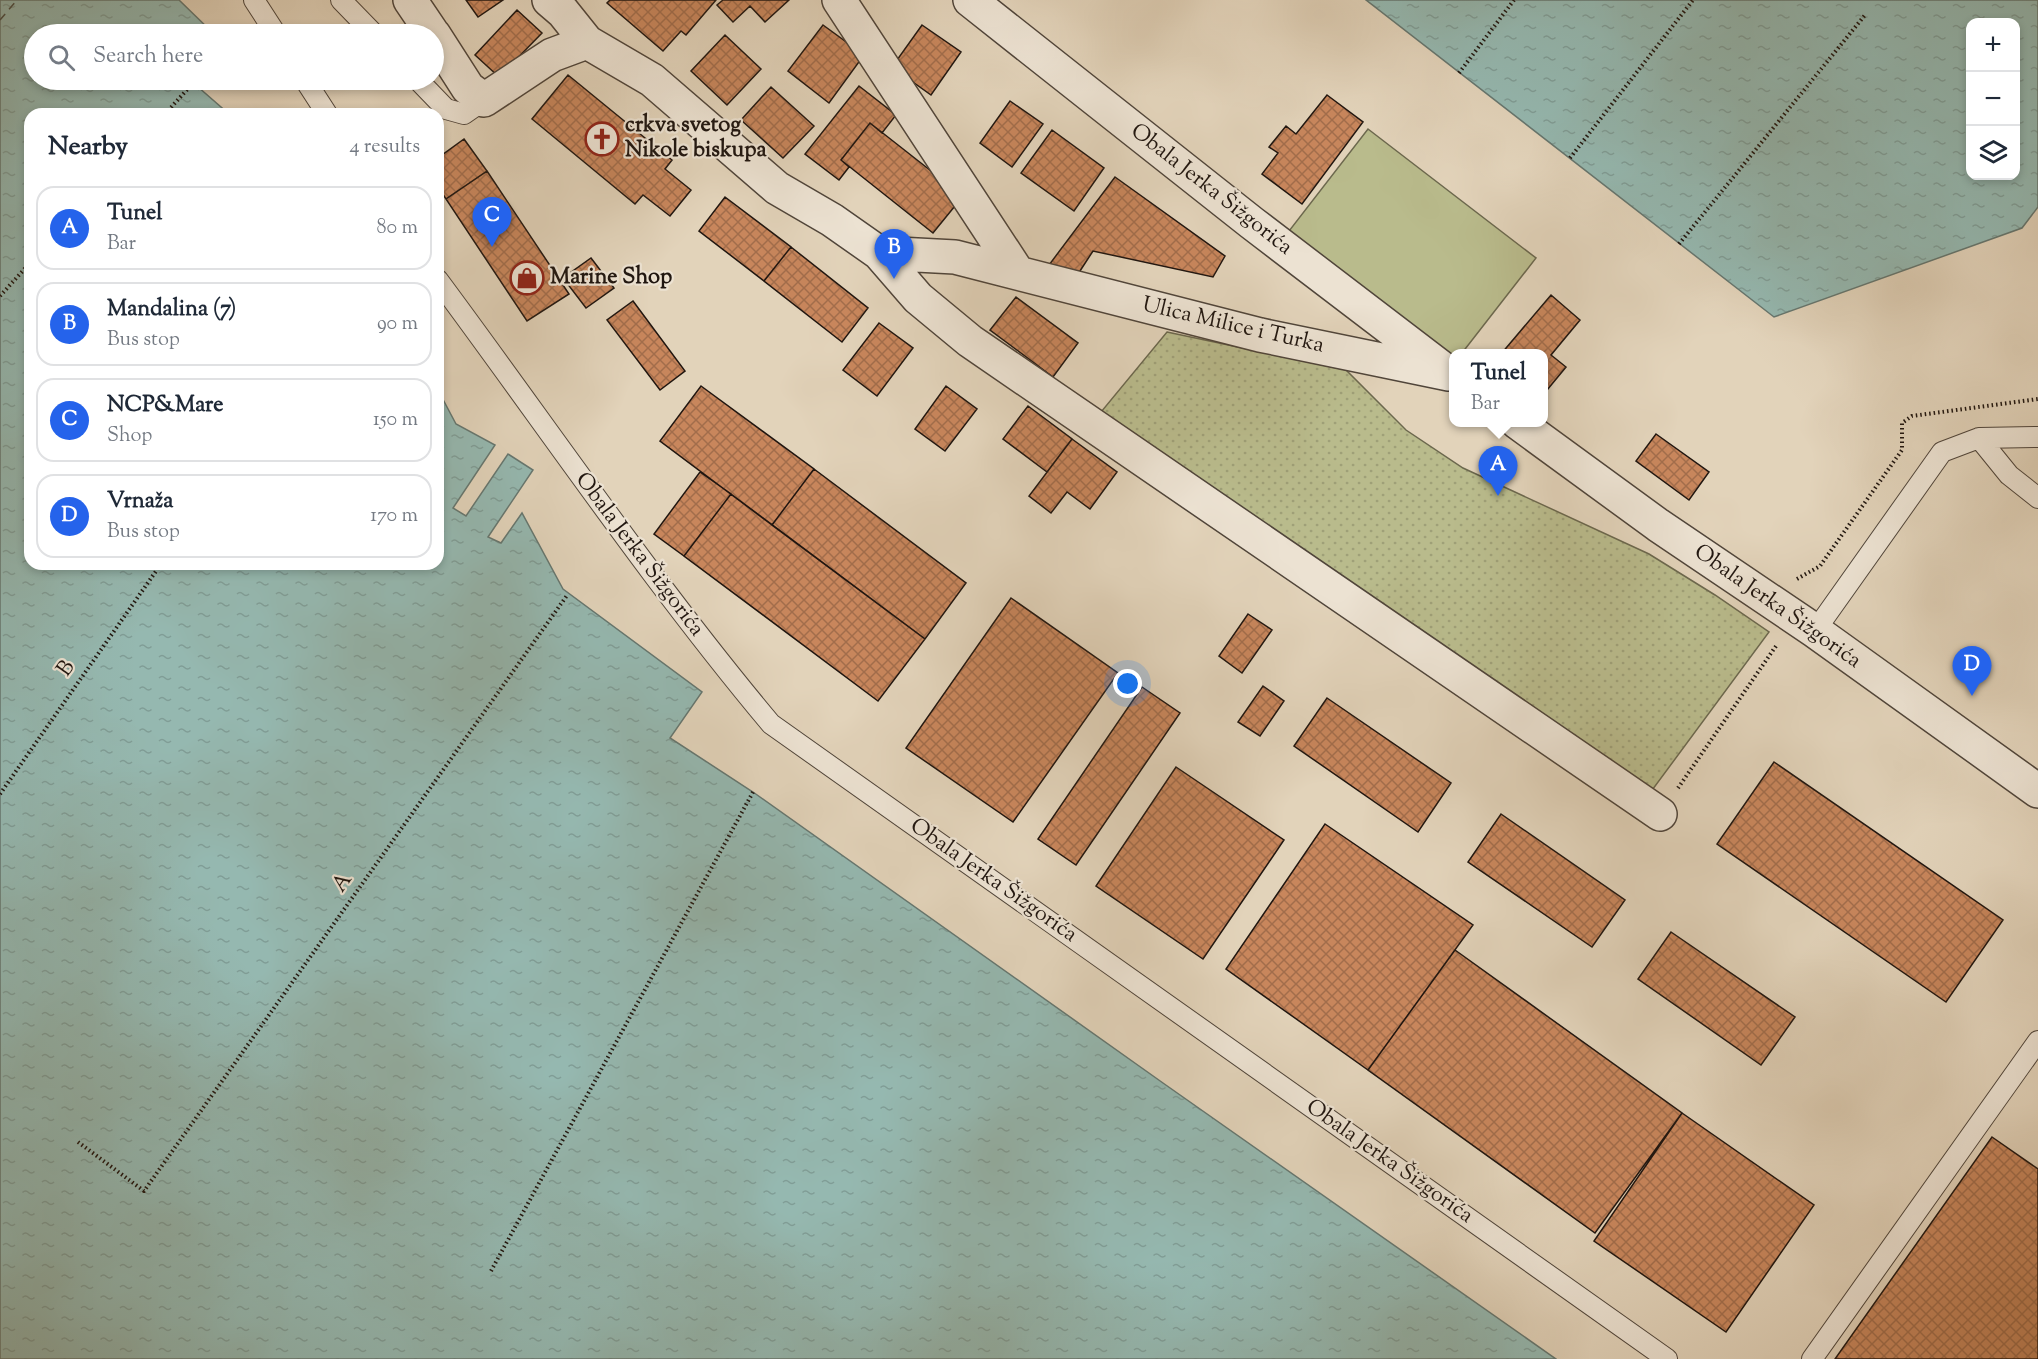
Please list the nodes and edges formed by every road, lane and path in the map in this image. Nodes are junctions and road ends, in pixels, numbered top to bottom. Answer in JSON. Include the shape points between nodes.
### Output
{"nodes":[{"id":1,"x":254,"y":0,"type":"edge"},
{"id":2,"x":341,"y":0,"type":"edge"},
{"id":3,"x":410,"y":0,"type":"edge"},
{"id":4,"x":549,"y":0,"type":"edge"},
{"id":5,"x":839,"y":0,"type":"edge"},
{"id":6,"x":970,"y":0,"type":"edge"},
{"id":7,"x":1514,"y":0,"type":"edge"},
{"id":8,"x":1693,"y":0,"type":"edge"},
{"id":9,"x":1865,"y":15,"type":"dead end"},
{"id":10,"x":270,"y":24,"type":"edge"},
{"id":11,"x":364,"y":24,"type":"edge"},
{"id":12,"x":426,"y":24,"type":"edge"},
{"id":13,"x":586,"y":42,"type":"junction"},
{"id":14,"x":444,"y":52,"type":"edge"},
{"id":15,"x":1459,"y":73,"type":"dead end"},
{"id":16,"x":187,"y":90,"type":"edge"},
{"id":17,"x":311,"y":90,"type":"edge"},
{"id":18,"x":428,"y":90,"type":"edge"},
{"id":19,"x":484,"y":100,"type":"junction"},
{"id":20,"x":170,"y":108,"type":"edge"},
{"id":21,"x":323,"y":108,"type":"edge"},
{"id":22,"x":1570,"y":158,"type":"dead end"},
{"id":23,"x":1680,"y":244,"type":"dead end"},
{"id":24,"x":879,"y":252,"type":"junction"},
{"id":25,"x":24,"y":270,"type":"edge"},
{"id":26,"x":1018,"y":273,"type":"junction"},
{"id":27,"x":444,"y":288,"type":"edge"},
{"id":28,"x":0,"y":296,"type":"edge"},
{"id":29,"x":1449,"y":373,"type":"edge"},
{"id":30,"x":1449,"y":375,"type":"edge"},
{"id":31,"x":2038,"y":399,"type":"edge"},
{"id":32,"x":1523,"y":427,"type":"edge"},
{"id":33,"x":2038,"y":437,"type":"edge"},
{"id":34,"x":1979,"y":438,"type":"junction"},
{"id":35,"x":2038,"y":498,"type":"edge"},
{"id":36,"x":157,"y":570,"type":"edge"},
{"id":37,"x":1787,"y":578,"type":"dead end"},
{"id":38,"x":568,"y":594,"type":"dead end"},
{"id":39,"x":1805,"y":624,"type":"junction"},
{"id":40,"x":2038,"y":791,"type":"edge"},
{"id":41,"x":753,"y":792,"type":"dead end"},
{"id":42,"x":0,"y":794,"type":"edge"},
{"id":43,"x":1660,"y":814,"type":"joint"},
{"id":44,"x":2038,"y":1041,"type":"edge"},
{"id":45,"x":78,"y":1142,"type":"dead end"},
{"id":46,"x":491,"y":1271,"type":"dead end"},
{"id":47,"x":1667,"y":1359,"type":"edge"},
{"id":48,"x":1812,"y":1359,"type":"edge"}],
"edges":[{"from":1,"to":10,"type":"lane"},
{"from":2,"to":11,"type":"lane"},
{"from":3,"to":12,"type":"street"},
{"from":4,"to":13,"type":"street"},
{"from":5,"to":26,"type":"street"},
{"from":6,"to":29,"type":"street","name":"Obala Jerka Šižgorića"},
{"from":7,"to":15,"type":"path"},
{"from":8,"to":22,"type":"path"},
{"from":9,"to":23,"type":"path"},
{"from":13,"to":19,"type":"street","via":[[552,55]]},
{"from":13,"to":24,"type":"street","via":[[652,80],[777,188]]},
{"from":14,"to":19,"type":"street","via":[[468,88]]},
{"from":16,"to":20,"type":"path"},
{"from":17,"to":21,"type":"lane"},
{"from":18,"to":19,"type":"lane","via":[[446,109],[464,114]]},
{"from":24,"to":26,"type":"street","name":"Ulica Milice i Turka","via":[[955,257]]},
{"from":24,"to":43,"type":"street","via":[[918,298],[970,340]]},
{"from":25,"to":28,"type":"path"},
{"from":26,"to":30,"type":"street","name":"Ulica Milice i Turka","via":[[1260,335]]},
{"from":27,"to":47,"type":"lane","name":"Obala Jerka Šižgorića","via":[[726,670],[771,723]]},
{"from":31,"to":37,"type":"path","via":[[1912,416],[1902,423],[1902,450],[1820,566],[1799,579]]},
{"from":32,"to":39,"type":"street","name":"Obala Jerka Šižgorića"},
{"from":33,"to":34,"type":"lane"},
{"from":34,"to":35,"type":"lane","via":[[2009,475]]},
{"from":34,"to":39,"type":"lane","via":[[1942,452]]},
{"from":36,"to":42,"type":"path","name":"B"},
{"from":38,"to":45,"type":"path","name":"A","via":[[144,1191]]},
{"from":39,"to":40,"type":"street","name":"Obala Jerka Šižgorića"},
{"from":39,"to":43,"type":"path"},
{"from":41,"to":46,"type":"path"},
{"from":44,"to":48,"type":"lane"}]}
